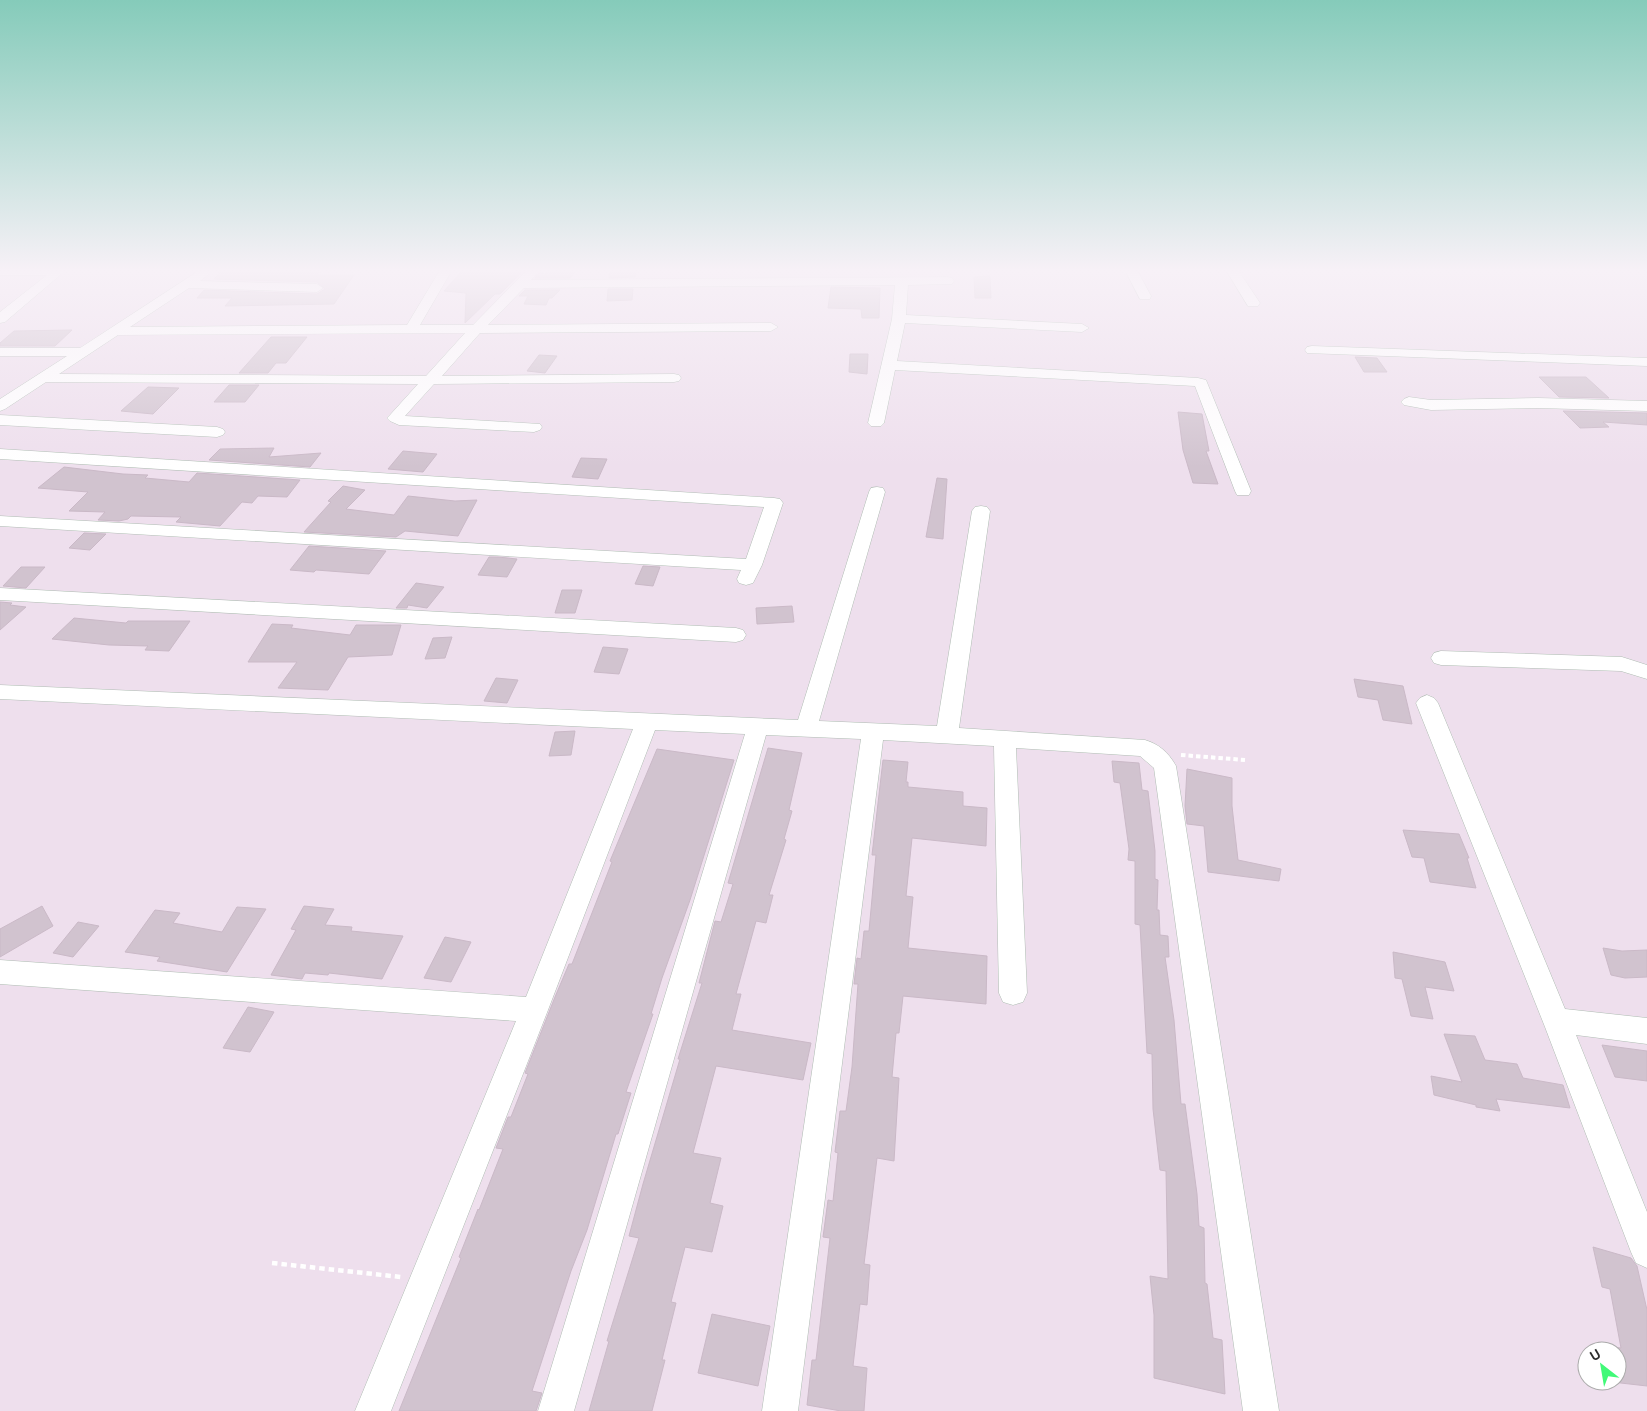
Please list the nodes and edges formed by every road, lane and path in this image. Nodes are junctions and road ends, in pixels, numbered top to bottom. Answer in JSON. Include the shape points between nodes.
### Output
{"nodes":[{"id":1,"x":107,"y":336,"type":"edge"},
{"id":2,"x":470,"y":336,"type":"edge"},
{"id":3,"x":895,"y":336,"type":"edge"},
{"id":4,"x":1312,"y":350,"type":"dead end"},
{"id":5,"x":0,"y":352,"type":"edge"},
{"id":6,"x":83,"y":352,"type":"junction"},
{"id":7,"x":888,"y":365,"type":"junction"},
{"id":8,"x":1643,"y":365,"type":"edge"},
{"id":9,"x":42,"y":378,"type":"junction"},
{"id":10,"x":674,"y":378,"type":"dead end"},
{"id":11,"x":431,"y":380,"type":"junction"},
{"id":12,"x":1409,"y":402,"type":"dead end"},
{"id":13,"x":0,"y":406,"type":"edge"},
{"id":14,"x":1647,"y":406,"type":"edge"},
{"id":15,"x":0,"y":420,"type":"edge"},
{"id":16,"x":876,"y":422,"type":"dead end"},
{"id":17,"x":534,"y":427,"type":"dead end"},
{"id":18,"x":217,"y":432,"type":"dead end"},
{"id":19,"x":0,"y":454,"type":"edge"},
{"id":20,"x":1243,"y":491,"type":"dead end"},
{"id":21,"x":877,"y":492,"type":"dead end"},
{"id":22,"x":981,"y":511,"type":"dead end"},
{"id":23,"x":0,"y":521,"type":"edge"},
{"id":24,"x":0,"y":594,"type":"edge"},
{"id":25,"x":736,"y":635,"type":"dead end"},
{"id":26,"x":1440,"y":658,"type":"dead end"},
{"id":27,"x":1647,"y":672,"type":"edge"},
{"id":28,"x":0,"y":692,"type":"edge"},
{"id":29,"x":1426,"y":703,"type":"dead end"},
{"id":30,"x":647,"y":721,"type":"junction"},
{"id":31,"x":758,"y":726,"type":"junction"},
{"id":32,"x":806,"y":729,"type":"junction"},
{"id":33,"x":873,"y":732,"type":"junction"},
{"id":34,"x":947,"y":735,"type":"junction"},
{"id":35,"x":1005,"y":739,"type":"junction"},
{"id":36,"x":1152,"y":753,"type":"junction"},
{"id":37,"x":1245,"y":760,"type":"dead end"},
{"id":38,"x":0,"y":972,"type":"edge"},
{"id":39,"x":1013,"y":993,"type":"dead end"},
{"id":40,"x":534,"y":1010,"type":"junction"},
{"id":41,"x":1559,"y":1027,"type":"junction"},
{"id":42,"x":1647,"y":1031,"type":"edge"},
{"id":43,"x":1647,"y":1252,"type":"edge"},
{"id":44,"x":272,"y":1263,"type":"dead end"},
{"id":45,"x":426,"y":1280,"type":"junction"},
{"id":46,"x":373,"y":1411,"type":"edge"},
{"id":47,"x":556,"y":1411,"type":"edge"},
{"id":48,"x":780,"y":1411,"type":"edge"},
{"id":49,"x":1261,"y":1411,"type":"edge"}],
"edges":[{"from":1,"to":6,"type":"street"},
{"from":2,"to":11,"type":"street"},
{"from":3,"to":7,"type":"street"},
{"from":4,"to":8,"type":"street"},
{"from":5,"to":6,"type":"street"},
{"from":6,"to":9,"type":"street"},
{"from":7,"to":16,"type":"street"},
{"from":7,"to":20,"type":"street","via":[[1198,382]]},
{"from":9,"to":11,"type":"street"},
{"from":9,"to":13,"type":"street"},
{"from":10,"to":11,"type":"street","via":[[646,382]]},
{"from":11,"to":17,"type":"street","via":[[395,418],[430,423]]},
{"from":12,"to":14,"type":"street"},
{"from":15,"to":18,"type":"street"},
{"from":19,"to":23,"type":"street","via":[[774,503],[749,572]]},
{"from":21,"to":32,"type":"street"},
{"from":22,"to":34,"type":"street"},
{"from":24,"to":25,"type":"street"},
{"from":26,"to":27,"type":"street","via":[[1622,664]]},
{"from":28,"to":30,"type":"street"},
{"from":29,"to":41,"type":"street"},
{"from":30,"to":31,"type":"street"},
{"from":30,"to":40,"type":"street"},
{"from":31,"to":32,"type":"street"},
{"from":31,"to":47,"type":"street"},
{"from":32,"to":33,"type":"street"},
{"from":33,"to":34,"type":"street"},
{"from":33,"to":48,"type":"street"},
{"from":34,"to":35,"type":"street"},
{"from":35,"to":36,"type":"street","via":[[1145,748]]},
{"from":35,"to":39,"type":"street"},
{"from":36,"to":37,"type":"path"},
{"from":36,"to":49,"type":"street","via":[[1165,766]]},
{"from":38,"to":40,"type":"street"},
{"from":40,"to":45,"type":"street"},
{"from":41,"to":42,"type":"street","via":[[1563,1022],[1574,1022]]},
{"from":41,"to":43,"type":"street"},
{"from":44,"to":45,"type":"path"},
{"from":45,"to":46,"type":"street"}]}
